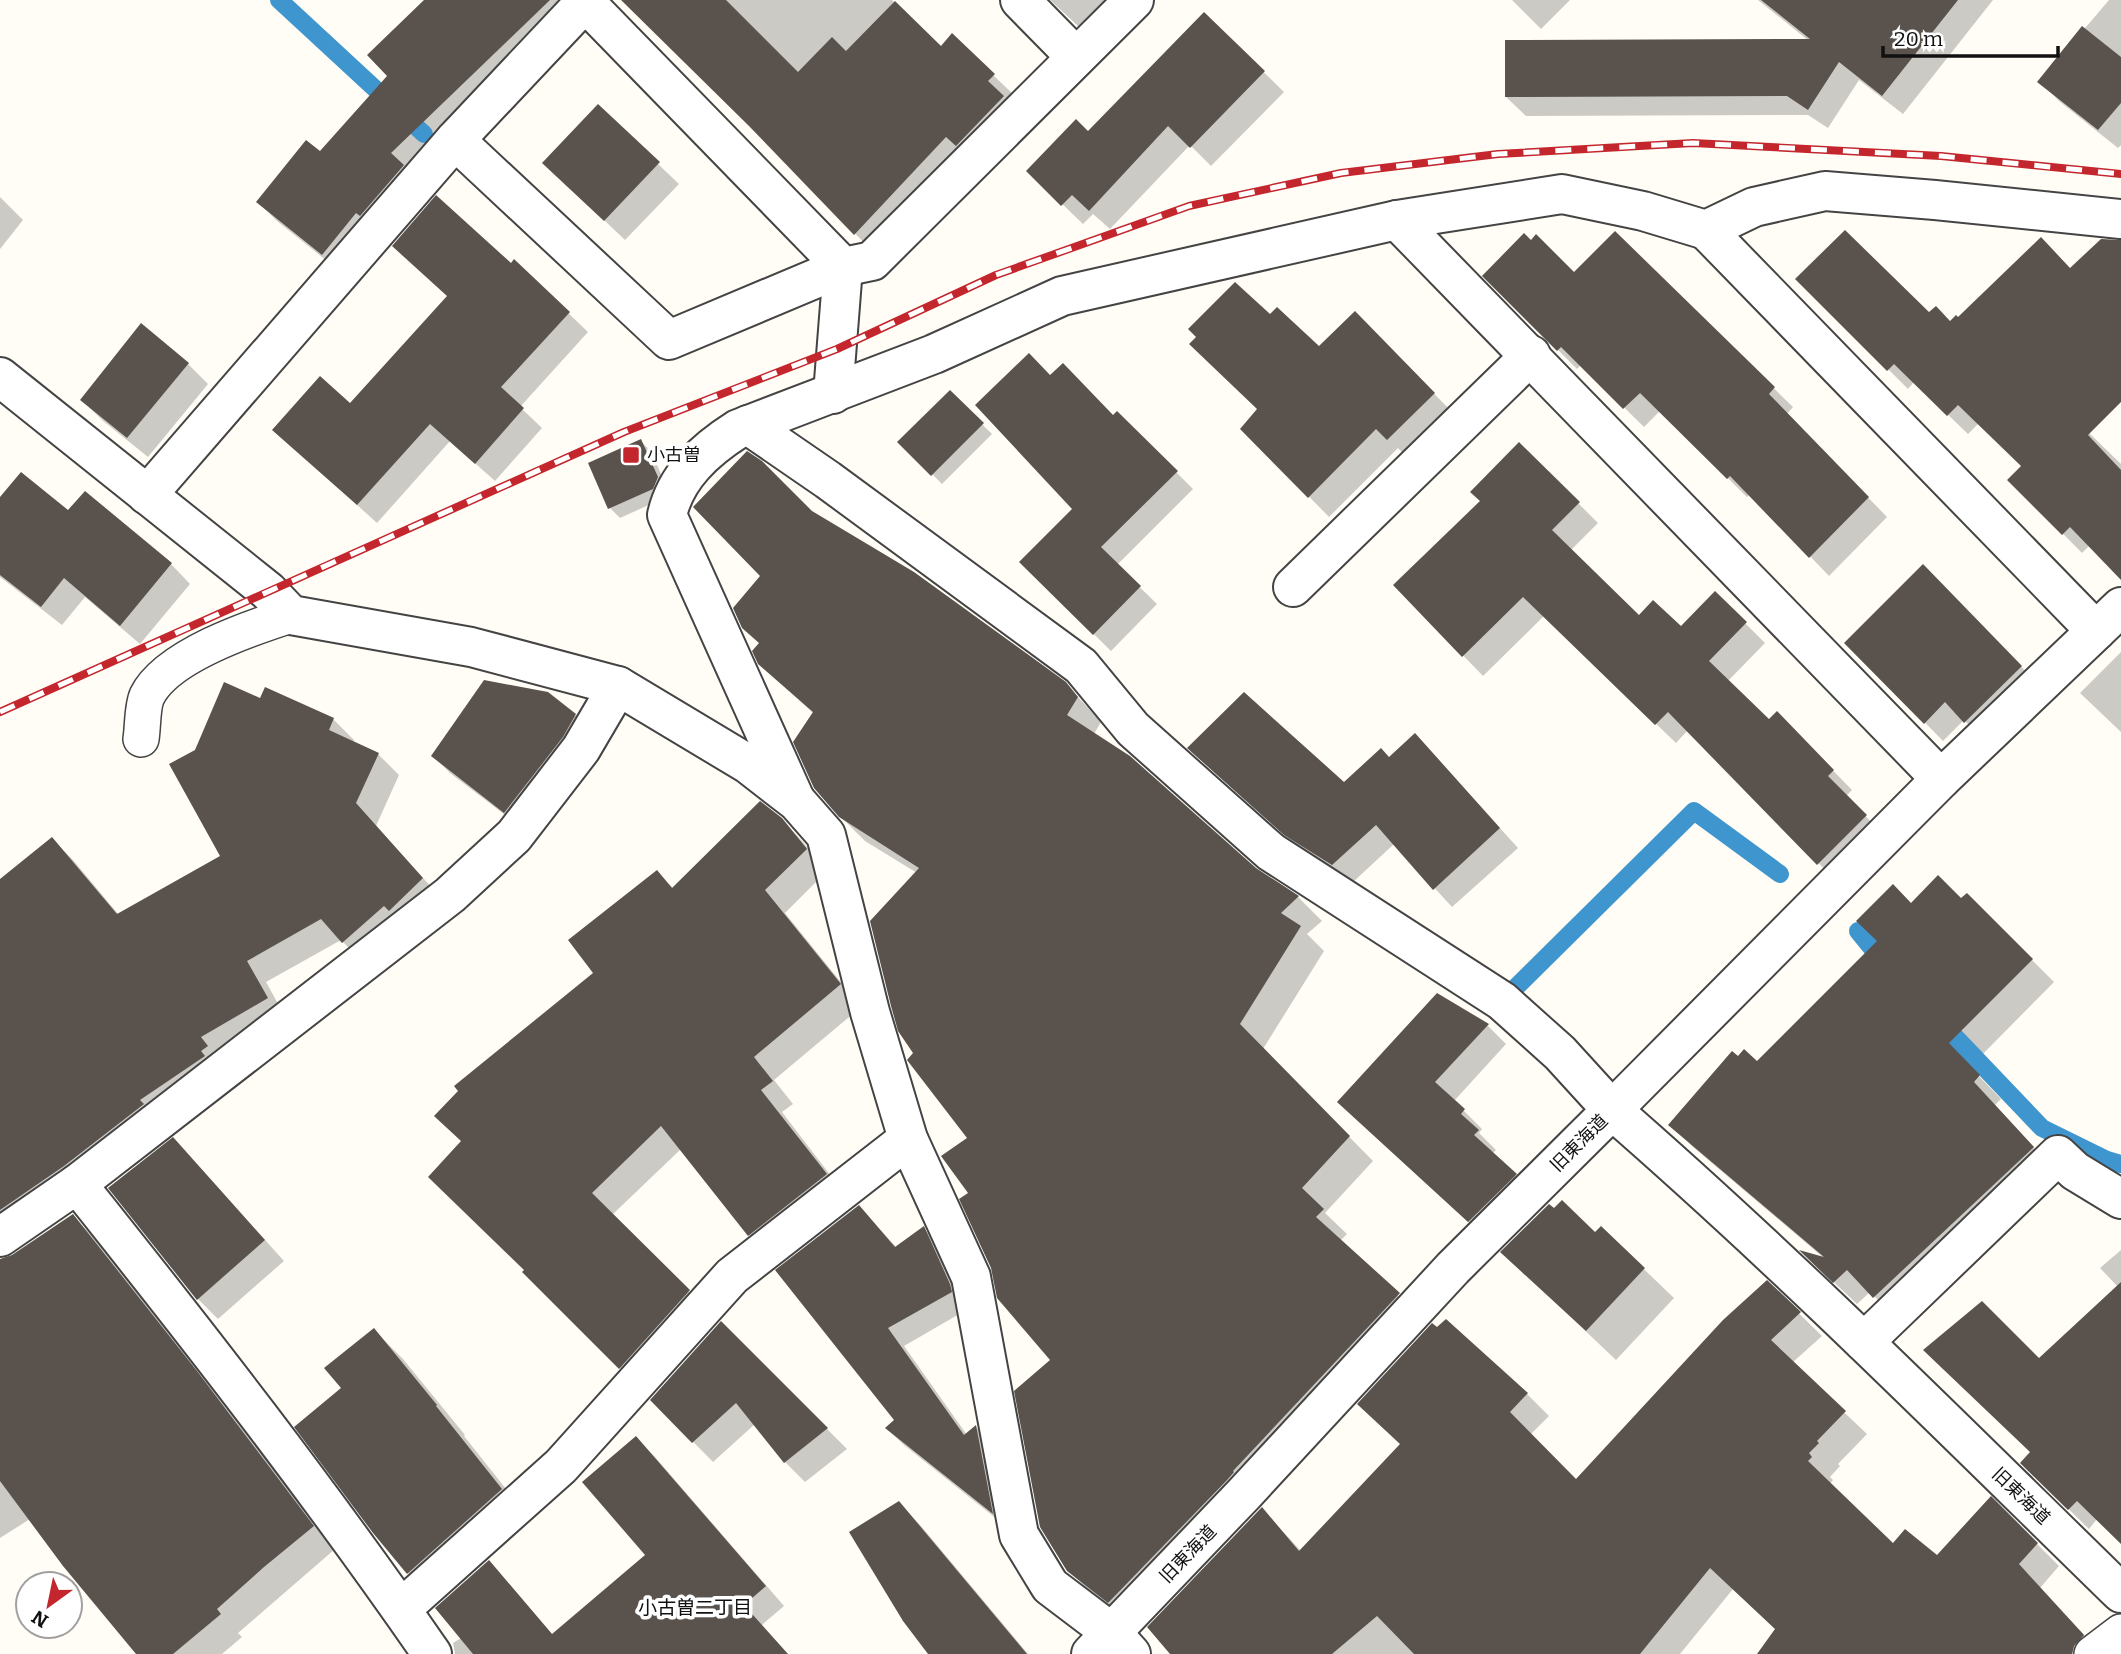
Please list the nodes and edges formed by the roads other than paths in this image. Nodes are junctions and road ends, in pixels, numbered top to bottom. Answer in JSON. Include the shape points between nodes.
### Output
{"nodes":[{"id":1,"x":1020,"y":0,"type":"edge"},
{"id":2,"x":1134,"y":0,"type":"edge"},
{"id":3,"x":586,"y":1,"type":"edge"},
{"id":4,"x":1076,"y":57,"type":"junction"},
{"id":5,"x":455,"y":140,"type":"junction"},
{"id":6,"x":2121,"y":219,"type":"edge"},
{"id":7,"x":1397,"y":220,"type":"junction"},
{"id":8,"x":1706,"y":230,"type":"junction"},
{"id":9,"x":844,"y":267,"type":"junction"},
{"id":10,"x":1531,"y":355,"type":"junction"},
{"id":11,"x":0,"y":377,"type":"edge"},
{"id":12,"x":833,"y":394,"type":"junction"},
{"id":13,"x":748,"y":425,"type":"junction"},
{"id":14,"x":147,"y":495,"type":"junction"},
{"id":15,"x":1293,"y":587,"type":"dead end"},
{"id":16,"x":291,"y":615,"type":"junction"},
{"id":17,"x":2108,"y":619,"type":"edge"},
{"id":18,"x":618,"y":686,"type":"junction"},
{"id":19,"x":141,"y":739,"type":"dead end"},
{"id":20,"x":1941,"y":779,"type":"junction"},
{"id":21,"x":797,"y":802,"type":"junction"},
{"id":22,"x":1612,"y":1110,"type":"junction"},
{"id":23,"x":908,"y":1139,"type":"junction"},
{"id":24,"x":77,"y":1184,"type":"junction"},
{"id":25,"x":2121,"y":1199,"type":"edge"},
{"id":26,"x":0,"y":1237,"type":"edge"},
{"id":27,"x":1864,"y":1342,"type":"junction"},
{"id":28,"x":2121,"y":1593,"type":"edge"},
{"id":29,"x":401,"y":1609,"type":"junction"},
{"id":30,"x":2121,"y":1632,"type":"edge"},
{"id":31,"x":1111,"y":1647,"type":"edge"},
{"id":32,"x":432,"y":1654,"type":"edge"},
{"id":33,"x":2092,"y":1654,"type":"edge"}],
"edges":[{"from":1,"to":4,"type":"street"},
{"from":2,"to":4,"type":"street"},
{"from":3,"to":5,"type":"street"},
{"from":3,"to":9,"type":"street"},
{"from":4,"to":9,"type":"street","via":[[872,261]]},
{"from":5,"to":9,"type":"street","via":[[669,340]]},
{"from":5,"to":14,"type":"street"},
{"from":6,"to":8,"type":"street","via":[[1825,191],[1754,207]]},
{"from":7,"to":8,"type":"street","via":[[1562,194]]},
{"from":7,"to":10,"type":"street"},
{"from":7,"to":12,"type":"street","via":[[1062,296]]},
{"from":8,"to":17,"type":"street"},
{"from":9,"to":12,"type":"street"},
{"from":10,"to":15,"type":"street"},
{"from":10,"to":20,"type":"street"},
{"from":11,"to":14,"type":"street"},
{"from":12,"to":13,"type":"street"},
{"from":13,"to":21,"type":"street","via":[[725,438],[684,475],[667,515]]},
{"from":13,"to":22,"type":"street","via":[[1081,666],[1133,729],[1271,852],[1502,1001],[1560,1053]]},
{"from":14,"to":16,"type":"street","via":[[268,591]]},
{"from":16,"to":18,"type":"street","via":[[471,647]]},
{"from":16,"to":19,"type":"lane","via":[[238,632],[172,667],[147,697]]},
{"from":17,"to":20,"type":"street"},
{"from":18,"to":21,"type":"street","via":[[748,764]]},
{"from":18,"to":24,"type":"street","via":[[580,749],[505,845],[450,895]]},
{"from":20,"to":22,"type":"street"},
{"from":21,"to":23,"type":"street","via":[[826,835],[870,1012]]},
{"from":22,"to":27,"type":"street","name":"旧東海道"},
{"from":22,"to":31,"type":"street","name":"旧東海道","via":[[1453,1268]]},
{"from":23,"to":29,"type":"street","via":[[732,1276],[561,1466]]},
{"from":23,"to":31,"type":"street","via":[[971,1277],[1019,1535],[1050,1586]]},
{"from":24,"to":26,"type":"street"},
{"from":24,"to":29,"type":"street","via":[[195,1331]]},
{"from":25,"to":27,"type":"street","via":[[2075,1171],[2059,1155]]},
{"from":27,"to":28,"type":"street","name":"旧東海道"},
{"from":29,"to":32,"type":"street"},
{"from":30,"to":33,"type":"lane"}]}
